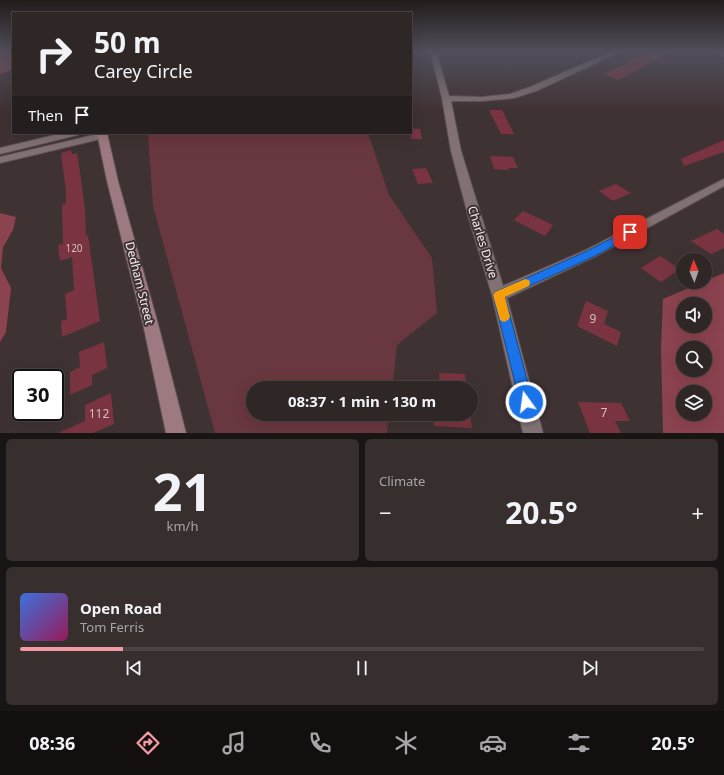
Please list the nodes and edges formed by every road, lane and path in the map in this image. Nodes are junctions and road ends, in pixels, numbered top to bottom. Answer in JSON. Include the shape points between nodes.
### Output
{"nodes":[{"id":1,"x":438,"y":71,"type":"edge"},
{"id":2,"x":573,"y":71,"type":"edge"},
{"id":3,"x":446,"y":98,"type":"junction"},
{"id":4,"x":71,"y":134,"type":"edge"},
{"id":5,"x":102,"y":134,"type":"edge"},
{"id":6,"x":0,"y":151,"type":"edge"},
{"id":7,"x":0,"y":160,"type":"edge"},
{"id":8,"x":724,"y":182,"type":"edge"},
{"id":9,"x":499,"y":295,"type":"junction"},
{"id":10,"x":176,"y":433,"type":"edge"},
{"id":11,"x":533,"y":433,"type":"edge"}],
"edges":[{"from":1,"to":3,"type":"street","name":"Charles Drive"},
{"from":2,"to":3,"type":"street","via":[[511,96],[482,99]]},
{"from":3,"to":9,"type":"street","name":"Charles Drive","via":[[456,151]]},
{"from":4,"to":6,"type":"street"},
{"from":5,"to":7,"type":"street"},
{"from":5,"to":10,"type":"main road","name":"Dedham Street"},
{"from":8,"to":9,"type":"street","via":[[591,253]]},
{"from":9,"to":11,"type":"street","name":"Charles Drive"}]}
